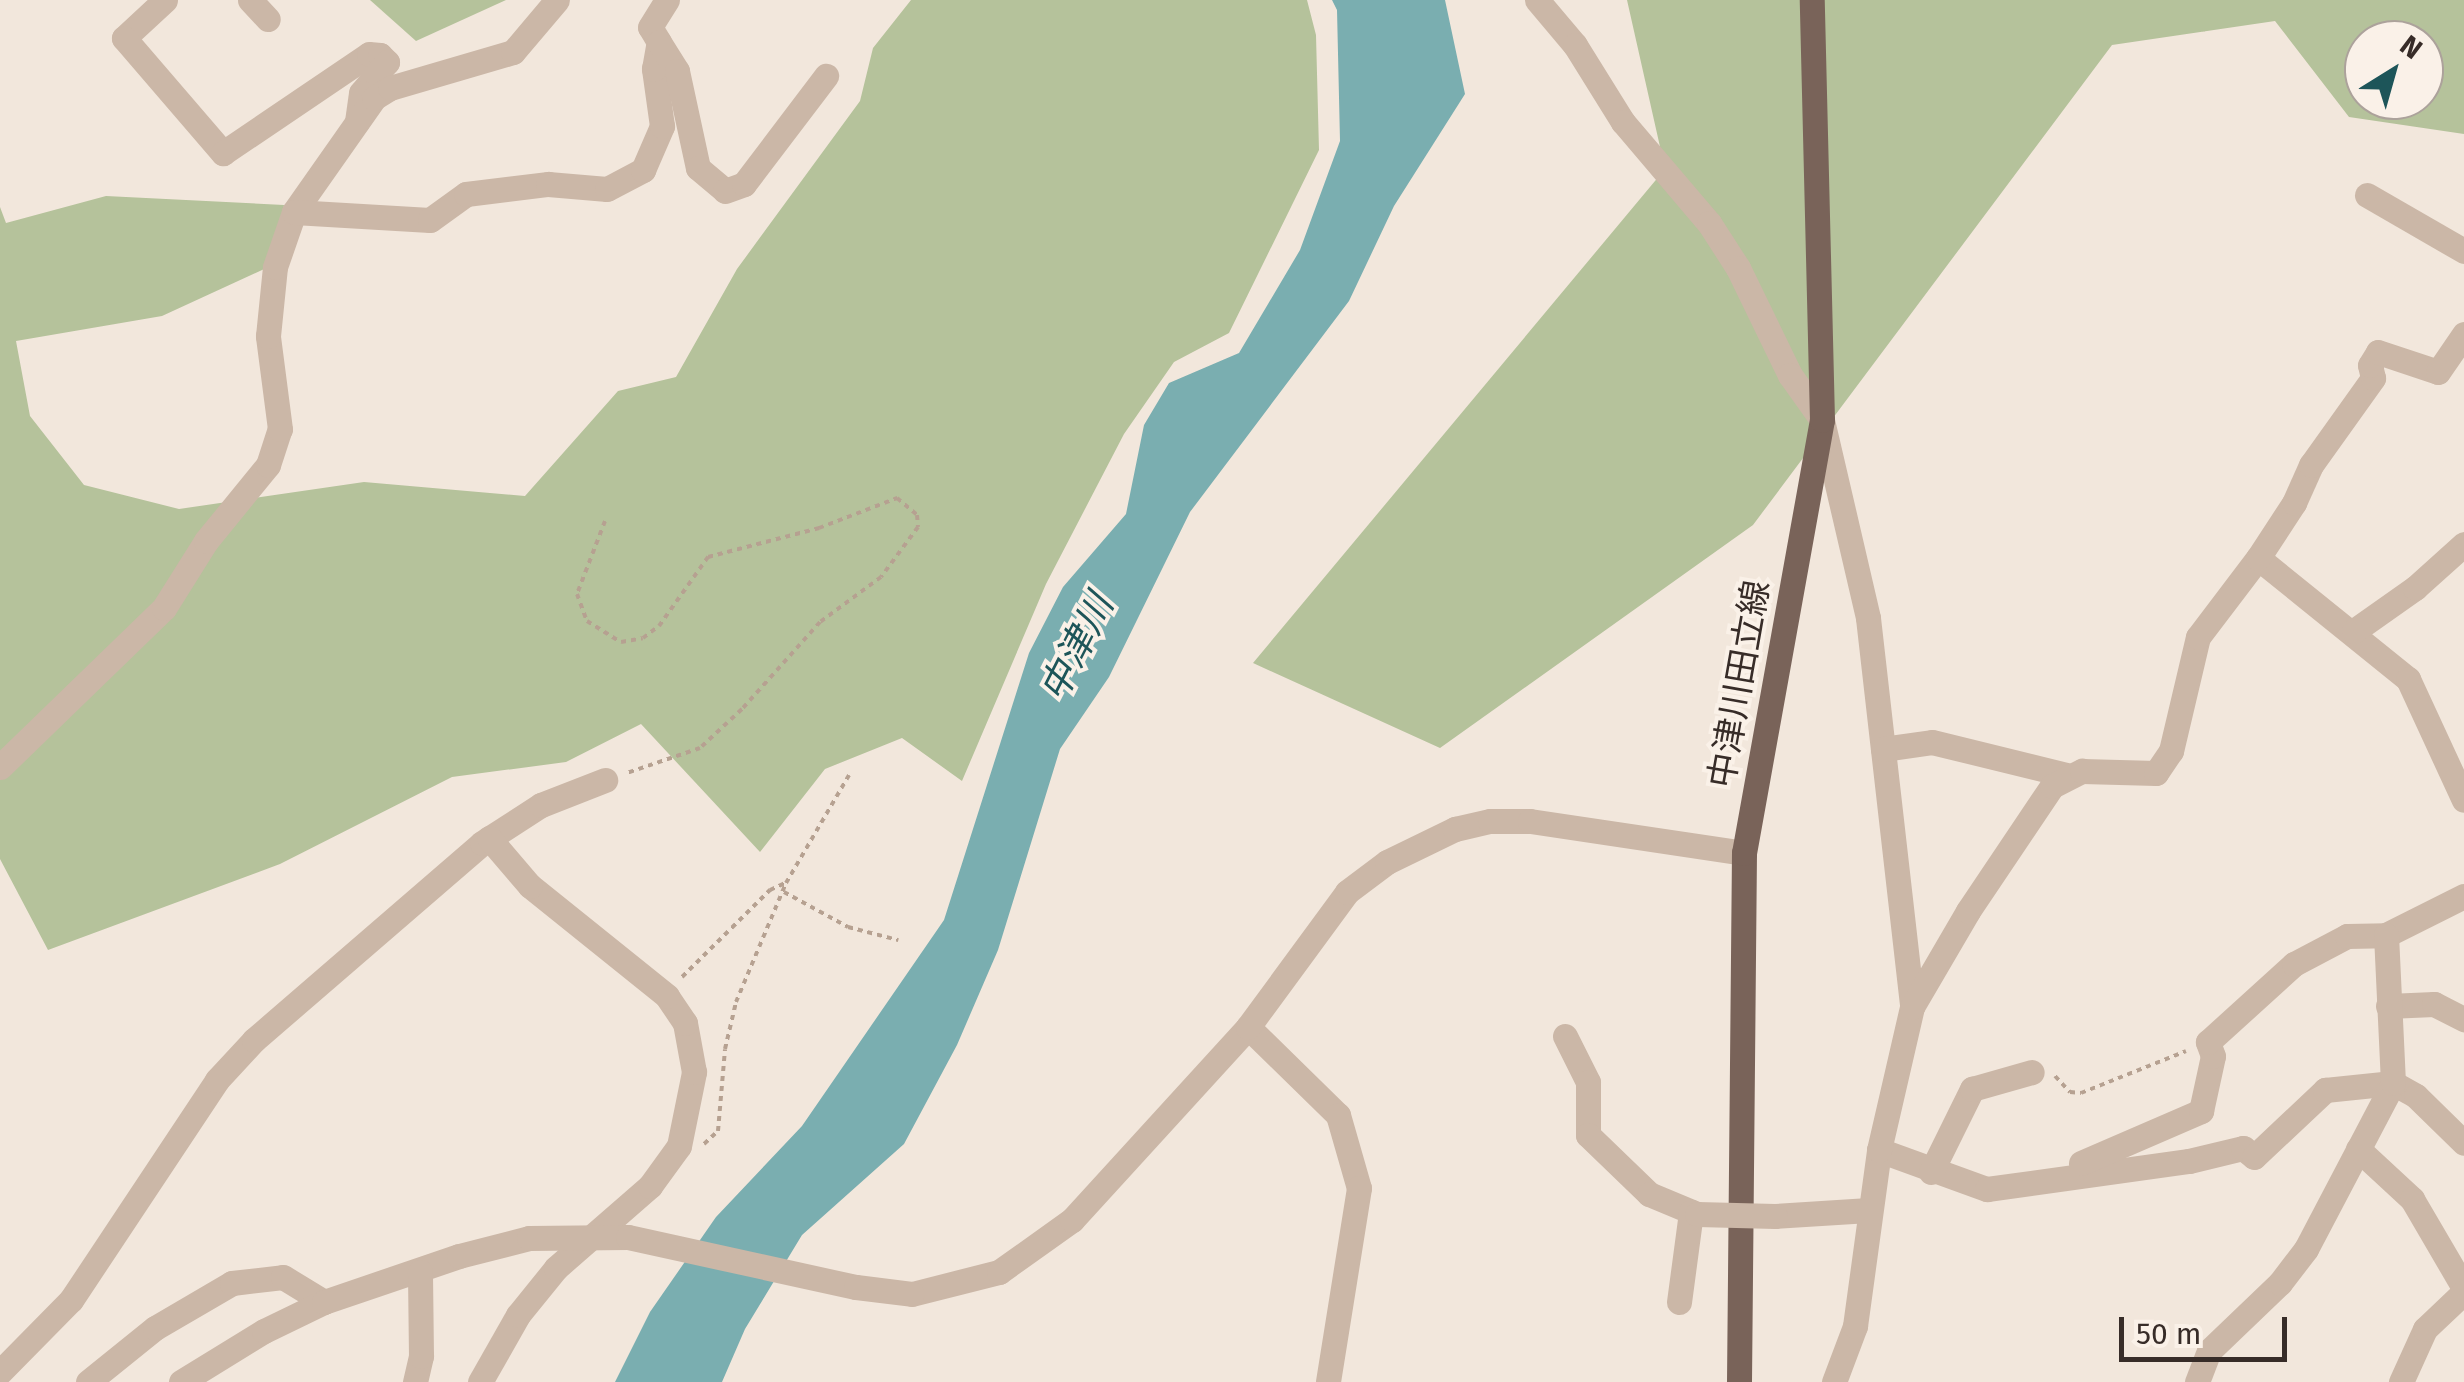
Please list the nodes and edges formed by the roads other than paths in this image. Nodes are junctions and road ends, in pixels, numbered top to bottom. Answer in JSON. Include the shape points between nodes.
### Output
{"nodes":[{"id":1,"x":165,"y":0,"type":"edge"},
{"id":2,"x":250,"y":0,"type":"edge"},
{"id":3,"x":557,"y":0,"type":"edge"},
{"id":4,"x":667,"y":0,"type":"edge"},
{"id":5,"x":1536,"y":0,"type":"edge"},
{"id":6,"x":1812,"y":0,"type":"edge"},
{"id":7,"x":268,"y":19,"type":"dead end"},
{"id":8,"x":659,"y":42,"type":"junction"},
{"id":9,"x":826,"y":76,"type":"dead end"},
{"id":10,"x":358,"y":122,"type":"junction"},
{"id":11,"x":2368,"y":196,"type":"dead end"},
{"id":12,"x":294,"y":212,"type":"junction"},
{"id":13,"x":2464,"y":252,"type":"edge"},
{"id":14,"x":2464,"y":334,"type":"edge"},
{"id":15,"x":1822,"y":420,"type":"junction"},
{"id":16,"x":2464,"y":544,"type":"edge"},
{"id":17,"x":2258,"y":558,"type":"junction"},
{"id":18,"x":2354,"y":631,"type":"junction"},
{"id":19,"x":1883,"y":749,"type":"junction"},
{"id":20,"x":0,"y":767,"type":"edge"},
{"id":21,"x":2066,"y":775,"type":"junction"},
{"id":22,"x":605,"y":780,"type":"road end"},
{"id":23,"x":2464,"y":800,"type":"edge"},
{"id":24,"x":490,"y":838,"type":"junction"},
{"id":25,"x":1744,"y":853,"type":"junction"},
{"id":26,"x":2464,"y":896,"type":"edge"},
{"id":27,"x":2386,"y":934,"type":"junction"},
{"id":28,"x":2388,"y":1006,"type":"junction"},
{"id":29,"x":1912,"y":1007,"type":"junction"},
{"id":30,"x":2464,"y":1020,"type":"edge"},
{"id":31,"x":1248,"y":1027,"type":"junction"},
{"id":32,"x":1565,"y":1036,"type":"dead end"},
{"id":33,"x":2032,"y":1072,"type":"road end"},
{"id":34,"x":2393,"y":1083,"type":"junction"},
{"id":35,"x":2464,"y":1144,"type":"edge"},
{"id":36,"x":2358,"y":1149,"type":"junction"},
{"id":37,"x":1879,"y":1150,"type":"junction"},
{"id":38,"x":1931,"y":1172,"type":"junction"},
{"id":39,"x":2053,"y":1182,"type":"junction"},
{"id":40,"x":1869,"y":1210,"type":"junction"},
{"id":41,"x":1694,"y":1213,"type":"junction"},
{"id":42,"x":420,"y":1272,"type":"junction"},
{"id":43,"x":2464,"y":1290,"type":"edge"},
{"id":44,"x":324,"y":1302,"type":"junction"},
{"id":45,"x":1679,"y":1302,"type":"dead end"},
{"id":46,"x":0,"y":1372,"type":"edge"},
{"id":47,"x":88,"y":1382,"type":"edge"},
{"id":48,"x":182,"y":1382,"type":"edge"},
{"id":49,"x":415,"y":1382,"type":"edge"},
{"id":50,"x":480,"y":1382,"type":"edge"},
{"id":51,"x":1328,"y":1382,"type":"edge"},
{"id":52,"x":1739,"y":1382,"type":"edge"},
{"id":53,"x":1834,"y":1382,"type":"edge"},
{"id":54,"x":2197,"y":1382,"type":"edge"},
{"id":55,"x":2401,"y":1382,"type":"edge"}],
"edges":[{"from":1,"to":10,"type":"street","via":[[124,38],[223,153],[368,54],[380,55],[386,62],[361,93]]},
{"from":2,"to":7,"type":"street"},
{"from":3,"to":10,"type":"street","via":[[513,52],[390,88]]},
{"from":4,"to":8,"type":"street","via":[[650,26]]},
{"from":5,"to":15,"type":"street","via":[[1575,45],[1623,122],[1708,223],[1738,268],[1790,375]]},
{"from":6,"to":15,"type":"main road","name":"中津川田立線"},
{"from":8,"to":9,"type":"street","via":[[677,72],[698,168],[724,191],[744,184]]},
{"from":8,"to":12,"type":"street","via":[[654,69],[662,126],[643,170],[607,189],[548,184],[466,194],[430,220]]},
{"from":10,"to":12,"type":"street"},
{"from":11,"to":13,"type":"street"},
{"from":12,"to":20,"type":"street","via":[[276,267],[268,336],[280,429],[268,465],[206,541],[164,608]]},
{"from":14,"to":17,"type":"street","via":[[2438,372],[2378,352],[2370,365],[2374,378],[2311,466]]},
{"from":15,"to":19,"type":"street","via":[[1862,581]]},
{"from":15,"to":25,"type":"main road","name":"中津川田立線"},
{"from":16,"to":18,"type":"street"},
{"from":17,"to":18,"type":"street"},
{"from":17,"to":21,"type":"street","via":[[2198,637],[2172,751],[2156,773]]},
{"from":18,"to":23,"type":"street","via":[[2408,679]]},
{"from":19,"to":21,"type":"street","via":[[1932,742]]},
{"from":19,"to":29,"type":"street"},
{"from":21,"to":29,"type":"street","via":[[1968,911]]},
{"from":22,"to":24,"type":"street","via":[[541,805]]},
{"from":24,"to":46,"type":"street","via":[[312,986],[229,1067],[71,1300]]},
{"from":24,"to":50,"type":"street","via":[[530,886],[662,992],[685,1023],[693,1050],[680,1142],[650,1186],[556,1268],[518,1315]]},
{"from":25,"to":31,"type":"street","via":[[1530,820],[1455,829],[1387,862],[1347,892]]},
{"from":25,"to":52,"type":"main road","name":"中津川田立線"},
{"from":26,"to":27,"type":"street"},
{"from":27,"to":28,"type":"street"},
{"from":27,"to":39,"type":"street","via":[[2348,936],[2294,964],[2208,1042],[2213,1056],[2201,1111]]},
{"from":28,"to":30,"type":"street","via":[[2434,1004]]},
{"from":28,"to":34,"type":"street"},
{"from":29,"to":37,"type":"street"},
{"from":31,"to":42,"type":"street","bridge":true,"via":[[1072,1220],[1000,1272],[912,1294],[628,1237],[529,1238]]},
{"from":31,"to":51,"type":"street","via":[[1338,1116],[1359,1188]]},
{"from":32,"to":41,"type":"street","via":[[1588,1082],[1588,1135],[1649,1194]]},
{"from":33,"to":38,"type":"street","via":[[1972,1089]]},
{"from":34,"to":35,"type":"street","via":[[2416,1096]]},
{"from":34,"to":36,"type":"street"},
{"from":34,"to":39,"type":"street","via":[[2325,1090],[2254,1157],[2244,1148]]},
{"from":36,"to":43,"type":"street","via":[[2412,1199]]},
{"from":36,"to":54,"type":"street","via":[[2306,1248],[2280,1283],[2209,1351]]},
{"from":37,"to":38,"type":"street"},
{"from":37,"to":40,"type":"street"},
{"from":38,"to":39,"type":"street","via":[[1987,1190]]},
{"from":40,"to":41,"type":"street","bridge":true},
{"from":40,"to":53,"type":"street","via":[[1855,1326]]},
{"from":41,"to":45,"type":"street"},
{"from":42,"to":44,"type":"street"},
{"from":42,"to":49,"type":"street"},
{"from":43,"to":55,"type":"street","via":[[2426,1329]]},
{"from":44,"to":47,"type":"street","via":[[283,1277],[232,1283],[154,1328]]},
{"from":44,"to":48,"type":"street"}]}
